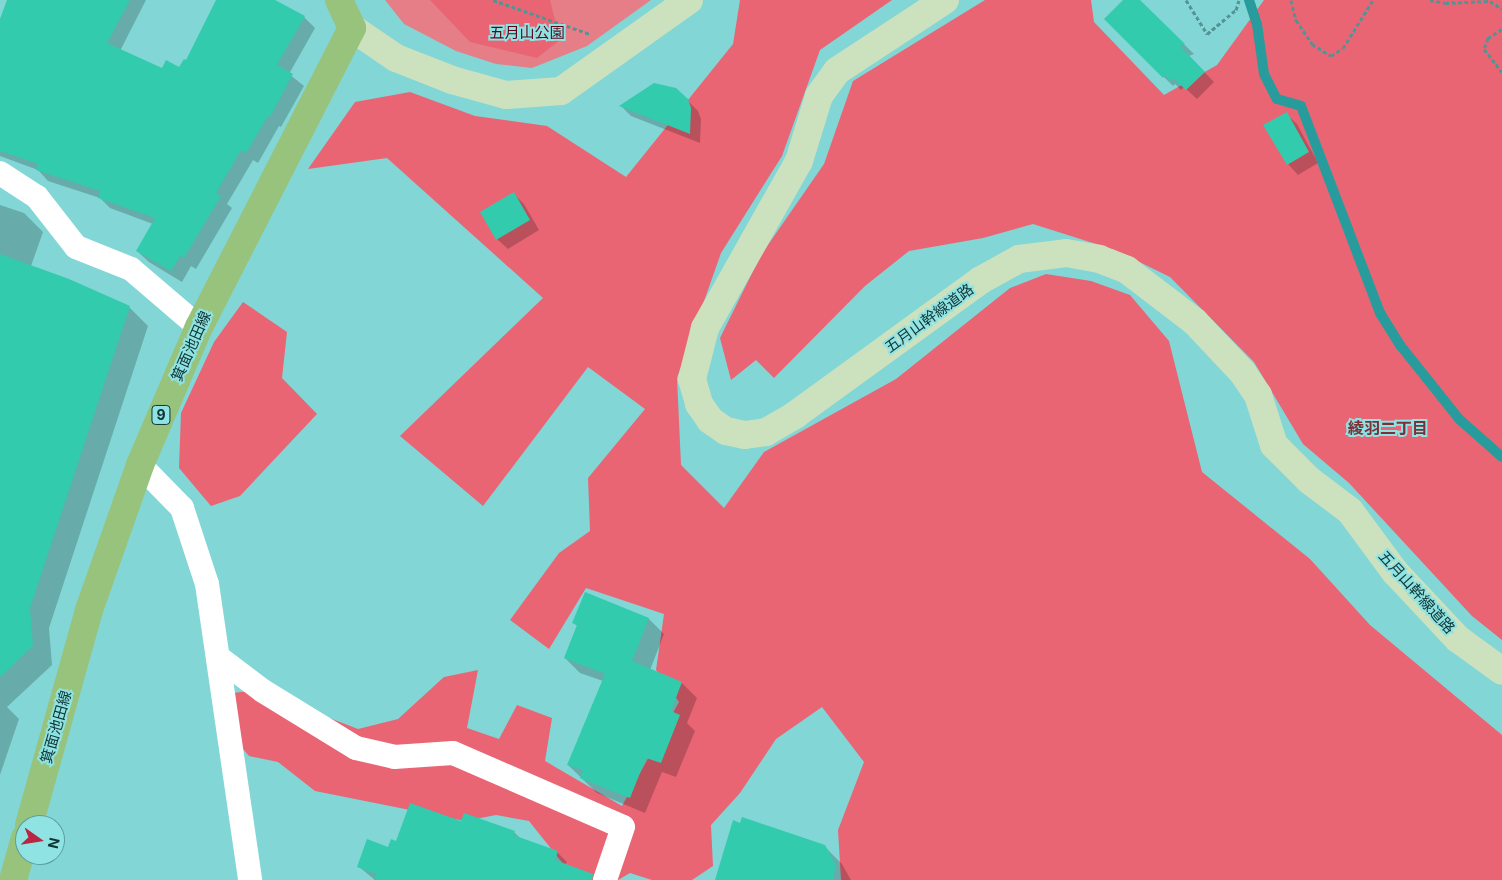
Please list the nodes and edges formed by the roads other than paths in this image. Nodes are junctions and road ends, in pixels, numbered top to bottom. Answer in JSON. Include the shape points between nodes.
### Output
{"nodes":[{"id":1,"x":339,"y":0,"type":"edge"},
{"id":2,"x":689,"y":0,"type":"edge"},
{"id":3,"x":946,"y":0,"type":"edge"},
{"id":4,"x":352,"y":28,"type":"junction"},
{"id":5,"x":0,"y":174,"type":"edge"},
{"id":6,"x":199,"y":327,"type":"junction"},
{"id":7,"x":140,"y":464,"type":"junction"},
{"id":8,"x":218,"y":657,"type":"junction"},
{"id":9,"x":1502,"y":670,"type":"edge"},
{"id":10,"x":32,"y":815,"type":"edge"},
{"id":11,"x":17,"y":865,"type":"edge"},
{"id":12,"x":13,"y":880,"type":"edge"},
{"id":13,"x":250,"y":880,"type":"edge"},
{"id":14,"x":605,"y":880,"type":"edge"}],
"edges":[{"from":1,"to":4,"type":"main road"},
{"from":2,"to":4,"type":"street","via":[[561,90],[506,95],[452,80],[396,58]]},
{"from":3,"to":9,"type":"street","name":"五月山幹線道路","via":[[837,71],[819,96],[799,161],[705,328],[692,379],[699,404],[710,420],[726,431],[745,435],[766,432],[981,280],[1011,263],[1019,259],[1066,253],[1099,259],[1127,270],[1195,322],[1243,373],[1258,396],[1274,445],[1309,480],[1350,511],[1395,572],[1458,639]]},
{"from":4,"to":6,"type":"main road","name":"箕面池田線","number":"9"},
{"from":5,"to":6,"type":"street","via":[[37,197],[76,247],[131,269]]},
{"from":6,"to":7,"type":"main road","name":"箕面池田線","number":"9"},
{"from":7,"to":8,"type":"street","via":[[182,508],[207,584]]},
{"from":7,"to":10,"type":"main road","name":"箕面池田線","number":"9","via":[[89,610]]},
{"from":8,"to":13,"type":"street"},
{"from":8,"to":14,"type":"street","via":[[262,691],[356,748],[394,757],[453,753],[623,827]]},
{"from":11,"to":12,"type":"main road"}]}
